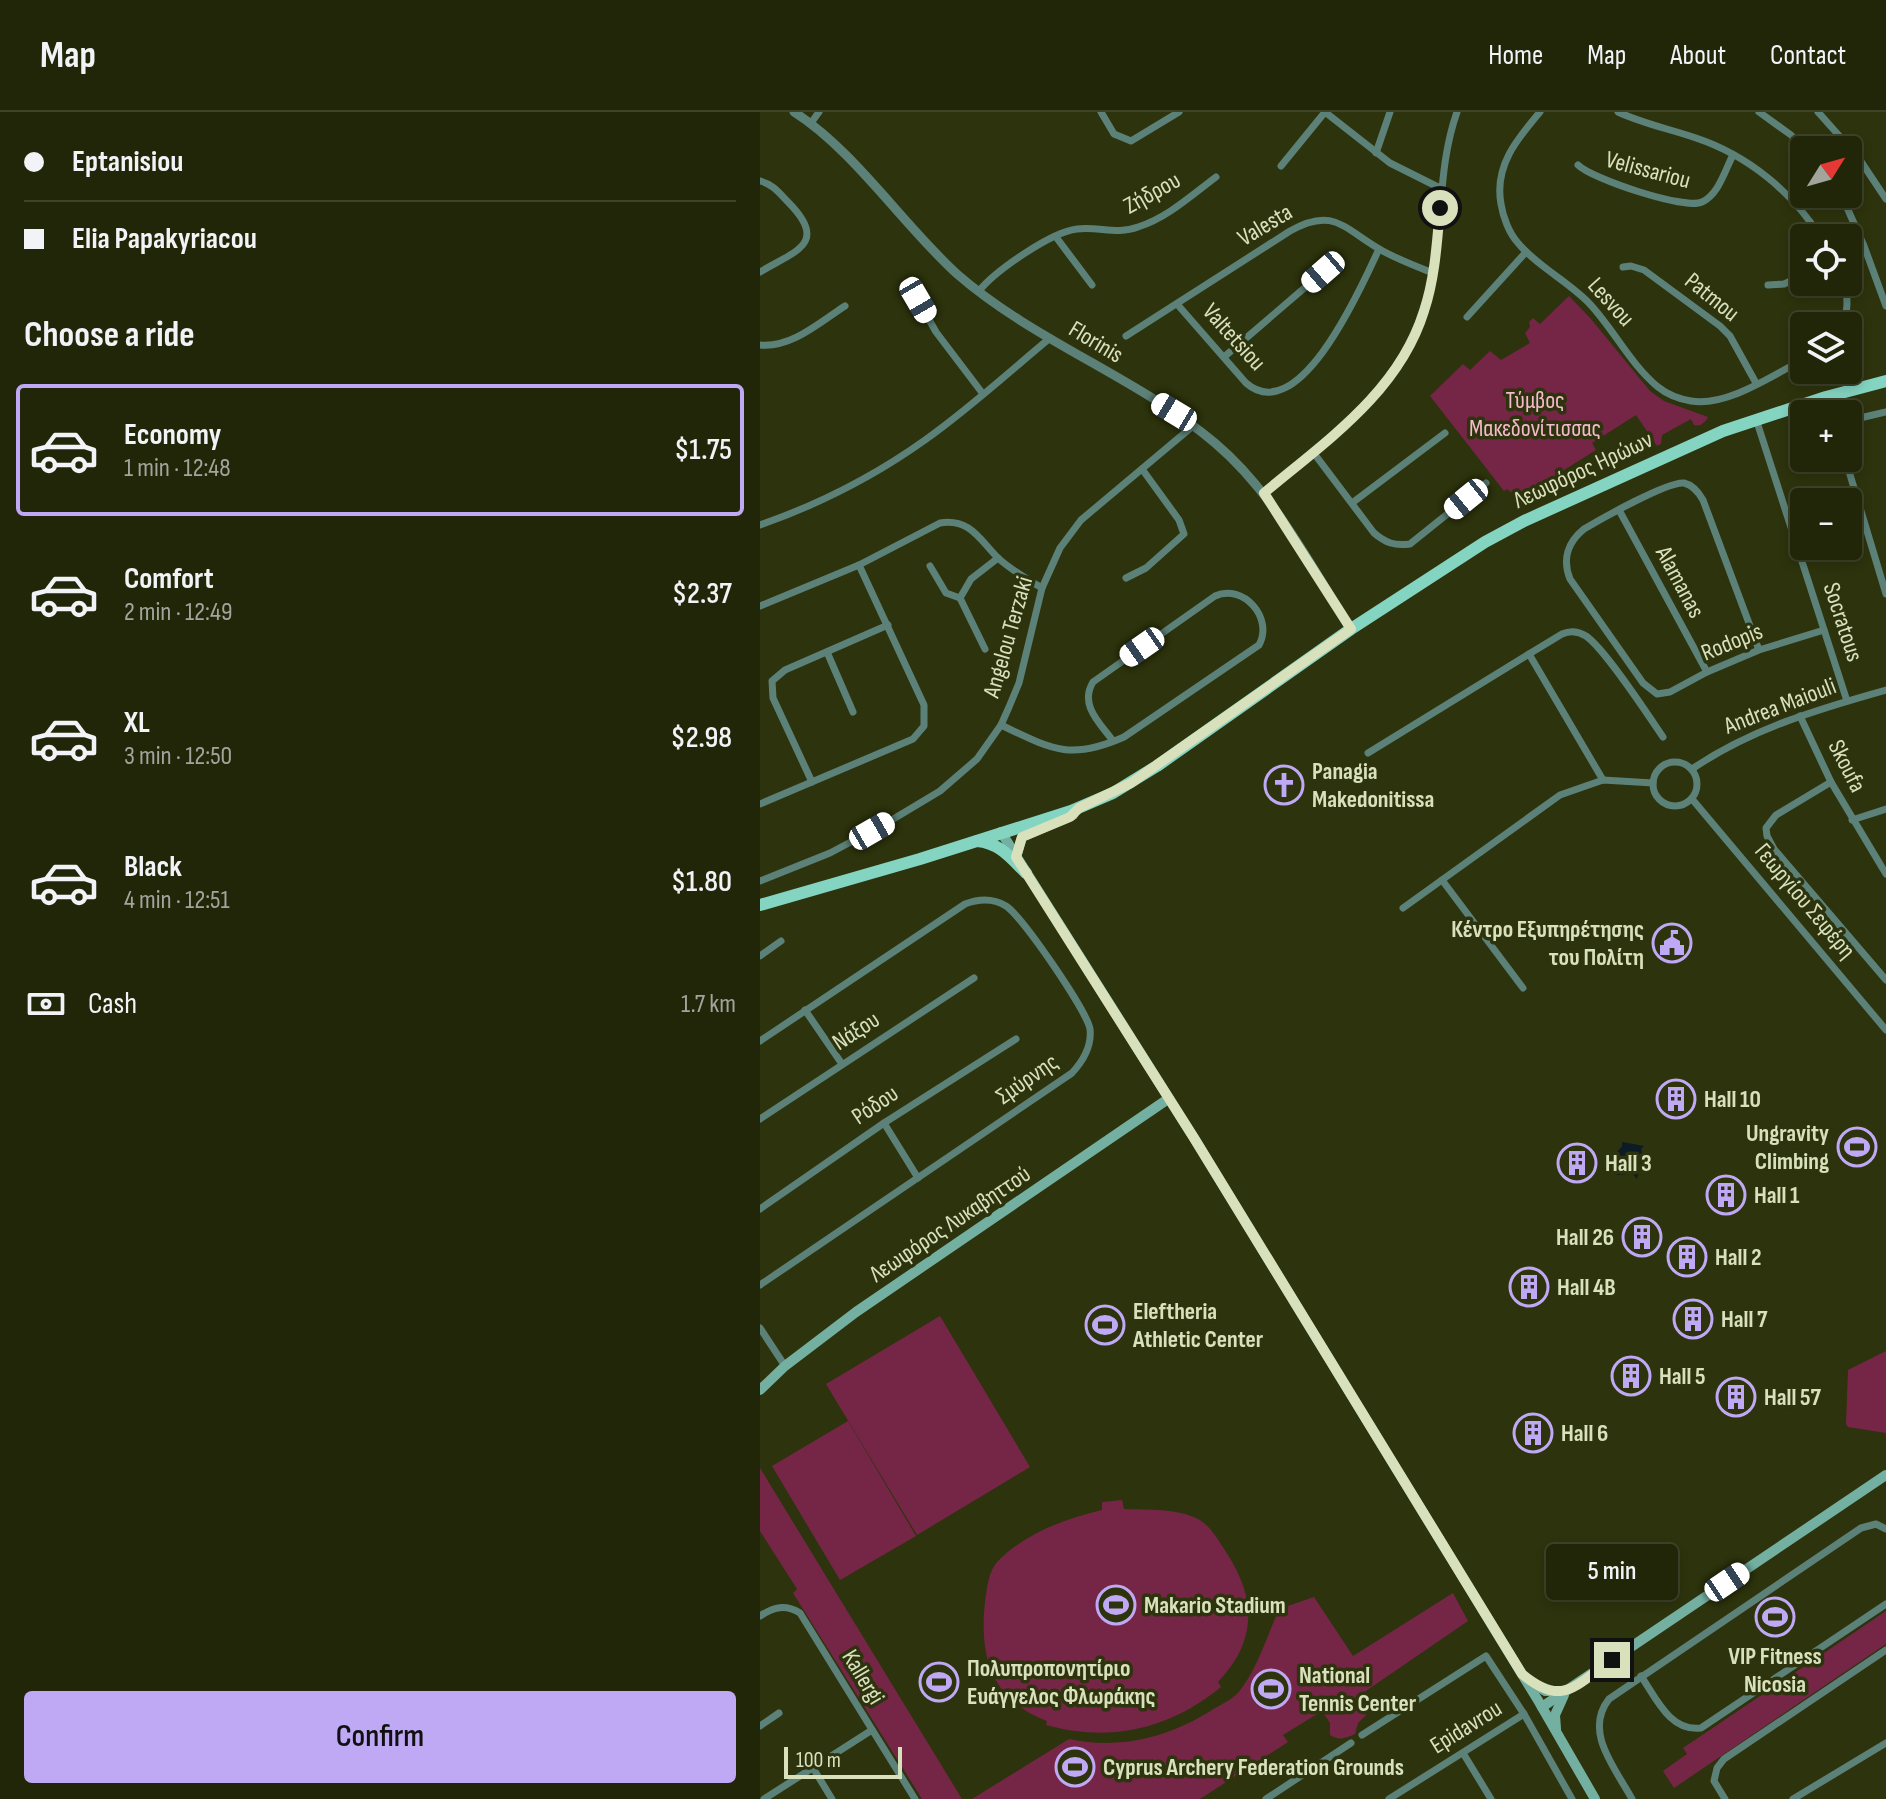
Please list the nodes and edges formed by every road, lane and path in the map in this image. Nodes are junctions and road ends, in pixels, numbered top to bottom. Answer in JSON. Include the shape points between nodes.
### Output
{"nodes":[{"id":1,"x":794,"y":112,"type":"edge"},
{"id":2,"x":819,"y":112,"type":"edge"},
{"id":3,"x":1101,"y":112,"type":"edge"},
{"id":4,"x":1179,"y":112,"type":"edge"},
{"id":5,"x":1325,"y":112,"type":"edge"},
{"id":6,"x":1390,"y":112,"type":"edge"},
{"id":7,"x":1457,"y":112,"type":"edge"},
{"id":8,"x":1540,"y":112,"type":"edge"},
{"id":9,"x":1618,"y":112,"type":"edge"},
{"id":10,"x":1759,"y":112,"type":"edge"},
{"id":11,"x":1818,"y":112,"type":"edge"},
{"id":12,"x":811,"y":123,"type":"junction"},
{"id":13,"x":1792,"y":136,"type":"edge"},
{"id":14,"x":1376,"y":153,"type":"junction"},
{"id":15,"x":1733,"y":155,"type":"junction"},
{"id":16,"x":1578,"y":165,"type":"dead end"},
{"id":17,"x":1281,"y":166,"type":"dead end"},
{"id":18,"x":1216,"y":177,"type":"dead end"},
{"id":19,"x":760,"y":181,"type":"edge"},
{"id":20,"x":1442,"y":189,"type":"junction"},
{"id":21,"x":1886,"y":199,"type":"edge"},
{"id":22,"x":1847,"y":208,"type":"edge"},
{"id":23,"x":1811,"y":224,"type":"edge"},
{"id":24,"x":1056,"y":237,"type":"junction"},
{"id":25,"x":1379,"y":249,"type":"junction"},
{"id":26,"x":1526,"y":252,"type":"junction"},
{"id":27,"x":1623,"y":267,"type":"dead end"},
{"id":28,"x":760,"y":272,"type":"edge"},
{"id":29,"x":1323,"y":272,"type":"dead end"},
{"id":30,"x":1433,"y":273,"type":"junction"},
{"id":31,"x":1790,"y":281,"type":"edge"},
{"id":32,"x":1092,"y":285,"type":"dead end"},
{"id":33,"x":1768,"y":285,"type":"dead end"},
{"id":34,"x":979,"y":291,"type":"junction"},
{"id":35,"x":918,"y":300,"type":"dead end"},
{"id":36,"x":1177,"y":304,"type":"junction"},
{"id":37,"x":845,"y":306,"type":"dead end"},
{"id":38,"x":1886,"y":306,"type":"edge"},
{"id":39,"x":1467,"y":317,"type":"dead end"},
{"id":40,"x":1126,"y":336,"type":"dead end"},
{"id":41,"x":1050,"y":338,"type":"junction"},
{"id":42,"x":760,"y":345,"type":"edge"},
{"id":43,"x":1224,"y":357,"type":"junction"},
{"id":44,"x":1790,"y":366,"type":"edge"},
{"id":45,"x":1886,"y":381,"type":"edge"},
{"id":46,"x":1756,"y":383,"type":"junction"},
{"id":47,"x":983,"y":394,"type":"junction"},
{"id":48,"x":1886,"y":412,"type":"edge"},
{"id":49,"x":1862,"y":418,"type":"edge"},
{"id":50,"x":1756,"y":419,"type":"junction"},
{"id":51,"x":1193,"y":426,"type":"junction"},
{"id":52,"x":1445,"y":433,"type":"dead end"},
{"id":53,"x":1313,"y":452,"type":"junction"},
{"id":54,"x":1142,"y":469,"type":"junction"},
{"id":55,"x":1486,"y":483,"type":"dead end"},
{"id":56,"x":1264,"y":493,"type":"junction"},
{"id":57,"x":1352,"y":503,"type":"junction"},
{"id":58,"x":1619,"y":510,"type":"junction"},
{"id":59,"x":1862,"y":512,"type":"edge"},
{"id":60,"x":1790,"y":520,"type":"edge"},
{"id":61,"x":760,"y":525,"type":"edge"},
{"id":62,"x":998,"y":558,"type":"junction"},
{"id":63,"x":1802,"y":560,"type":"edge"},
{"id":64,"x":859,"y":565,"type":"junction"},
{"id":65,"x":930,"y":566,"type":"dead end"},
{"id":66,"x":1126,"y":578,"type":"dead end"},
{"id":67,"x":1042,"y":588,"type":"junction"},
{"id":68,"x":1886,"y":594,"type":"edge"},
{"id":69,"x":960,"y":598,"type":"junction"},
{"id":70,"x":760,"y":606,"type":"edge"},
{"id":71,"x":888,"y":625,"type":"junction"},
{"id":72,"x":1351,"y":629,"type":"junction"},
{"id":73,"x":1824,"y":630,"type":"junction"},
{"id":74,"x":985,"y":649,"type":"dead end"},
{"id":75,"x":1759,"y":650,"type":"junction"},
{"id":76,"x":827,"y":652,"type":"junction"},
{"id":77,"x":1529,"y":654,"type":"junction"},
{"id":78,"x":1707,"y":672,"type":"junction"},
{"id":79,"x":1886,"y":690,"type":"edge"},
{"id":80,"x":1847,"y":701,"type":"junction"},
{"id":81,"x":853,"y":712,"type":"dead end"},
{"id":82,"x":1800,"y":716,"type":"junction"},
{"id":83,"x":1001,"y":725,"type":"junction"},
{"id":84,"x":1663,"y":737,"type":"dead end"},
{"id":85,"x":1113,"y":741,"type":"junction"},
{"id":86,"x":1368,"y":753,"type":"dead end"},
{"id":87,"x":1692,"y":769,"type":"junction"},
{"id":88,"x":1603,"y":780,"type":"junction"},
{"id":89,"x":812,"y":782,"type":"junction"},
{"id":90,"x":1831,"y":782,"type":"junction"},
{"id":91,"x":1653,"y":783,"type":"junction"},
{"id":92,"x":1692,"y":799,"type":"junction"},
{"id":93,"x":760,"y":804,"type":"edge"},
{"id":94,"x":1079,"y":808,"type":"junction"},
{"id":95,"x":1886,"y":809,"type":"edge"},
{"id":96,"x":1852,"y":820,"type":"junction"},
{"id":97,"x":1001,"y":832,"type":"junction"},
{"id":98,"x":974,"y":841,"type":"junction"},
{"id":99,"x":1016,"y":857,"type":"junction"},
{"id":100,"x":1026,"y":873,"type":"junction"},
{"id":101,"x":1886,"y":874,"type":"edge"},
{"id":102,"x":1442,"y":880,"type":"junction"},
{"id":103,"x":760,"y":881,"type":"edge"},
{"id":104,"x":760,"y":905,"type":"edge"},
{"id":105,"x":1403,"y":908,"type":"dead end"},
{"id":106,"x":781,"y":941,"type":"dead end"},
{"id":107,"x":760,"y":956,"type":"edge"},
{"id":108,"x":974,"y":978,"type":"dead end"},
{"id":109,"x":1886,"y":980,"type":"edge"},
{"id":110,"x":1523,"y":988,"type":"dead end"},
{"id":111,"x":805,"y":1010,"type":"junction"},
{"id":112,"x":1886,"y":1030,"type":"edge"},
{"id":113,"x":1016,"y":1039,"type":"dead end"},
{"id":114,"x":760,"y":1041,"type":"edge"},
{"id":115,"x":842,"y":1064,"type":"junction"},
{"id":116,"x":1168,"y":1099,"type":"junction"},
{"id":117,"x":760,"y":1119,"type":"edge"},
{"id":118,"x":884,"y":1123,"type":"junction"},
{"id":119,"x":918,"y":1178,"type":"junction"},
{"id":120,"x":760,"y":1209,"type":"edge"},
{"id":121,"x":760,"y":1285,"type":"edge"},
{"id":122,"x":760,"y":1328,"type":"edge"},
{"id":123,"x":785,"y":1366,"type":"junction"},
{"id":124,"x":760,"y":1390,"type":"edge"},
{"id":125,"x":1886,"y":1475,"type":"edge"},
{"id":126,"x":1886,"y":1529,"type":"edge"},
{"id":127,"x":1886,"y":1604,"type":"edge"},
{"id":128,"x":760,"y":1616,"type":"edge"},
{"id":129,"x":1886,"y":1650,"type":"edge"},
{"id":130,"x":1522,"y":1674,"type":"junction"},
{"id":131,"x":1641,"y":1676,"type":"junction"},
{"id":132,"x":1567,"y":1690,"type":"junction"},
{"id":133,"x":1542,"y":1707,"type":"junction"},
{"id":134,"x":779,"y":1713,"type":"dead end"},
{"id":135,"x":1524,"y":1714,"type":"junction"},
{"id":136,"x":760,"y":1726,"type":"edge"},
{"id":137,"x":872,"y":1730,"type":"junction"},
{"id":138,"x":1556,"y":1731,"type":"junction"},
{"id":139,"x":1362,"y":1735,"type":"dead end"},
{"id":140,"x":1351,"y":1743,"type":"dead end"},
{"id":141,"x":1886,"y":1743,"type":"edge"},
{"id":142,"x":1463,"y":1753,"type":"junction"},
{"id":143,"x":813,"y":1768,"type":"junction"},
{"id":144,"x":1405,"y":1789,"type":"junction"},
{"id":145,"x":764,"y":1799,"type":"edge"},
{"id":146,"x":832,"y":1799,"type":"edge"},
{"id":147,"x":915,"y":1799,"type":"edge"},
{"id":148,"x":1266,"y":1799,"type":"edge"},
{"id":149,"x":1389,"y":1799,"type":"edge"},
{"id":150,"x":1412,"y":1799,"type":"edge"},
{"id":151,"x":1491,"y":1799,"type":"edge"},
{"id":152,"x":1572,"y":1799,"type":"edge"},
{"id":153,"x":1595,"y":1799,"type":"edge"},
{"id":154,"x":1632,"y":1799,"type":"edge"},
{"id":155,"x":1725,"y":1799,"type":"edge"},
{"id":156,"x":1793,"y":1799,"type":"edge"}],
"edges":[{"from":1,"to":12,"type":"street","name":"Florinis"},
{"from":2,"to":12,"type":"street"},
{"from":3,"to":4,"type":"street","via":[[1114,134],[1131,141]]},
{"from":5,"to":14,"type":"street"},
{"from":5,"to":17,"type":"street"},
{"from":6,"to":14,"type":"street"},
{"from":7,"to":20,"type":"street"},
{"from":8,"to":26,"type":"street","name":"Lesvou","via":[[1507,155],[1500,178],[1502,212]]},
{"from":9,"to":15,"type":"street"},
{"from":10,"to":13,"type":"street"},
{"from":11,"to":21,"type":"street"},
{"from":12,"to":34,"type":"street","name":"Florinis"},
{"from":14,"to":20,"type":"street"},
{"from":15,"to":16,"type":"street","name":"Velissariou","via":[[1718,187],[1699,204],[1600,179]]},
{"from":15,"to":23,"type":"street","via":[[1781,189]]},
{"from":18,"to":24,"type":"street","name":"Ζήδρου","via":[[1136,228],[1075,229]]},
{"from":19,"to":28,"type":"street","via":[[802,216],[808,232],[796,251]]},
{"from":20,"to":30,"type":"street"},
{"from":22,"to":38,"type":"street"},
{"from":24,"to":32,"type":"street"},
{"from":24,"to":34,"type":"street","name":"Ζήδρου","via":[[997,271]]},
{"from":25,"to":30,"type":"street","name":"Valesta"},
{"from":25,"to":36,"type":"street","name":"Valesta","via":[[1337,222],[1314,219]]},
{"from":25,"to":43,"type":"street","name":"Valtetsiou","via":[[1330,344],[1292,382],[1273,391],[1253,389]]},
{"from":26,"to":39,"type":"street"},
{"from":26,"to":46,"type":"street","name":"Lesvou","via":[[1589,304],[1664,392],[1714,402]]},
{"from":27,"to":46,"type":"street","name":"Patmou","via":[[1644,270],[1720,326]]},
{"from":29,"to":43,"type":"street"},
{"from":30,"to":53,"type":"street","via":[[1416,332],[1396,368],[1363,409]]},
{"from":31,"to":33,"type":"street"},
{"from":34,"to":41,"type":"street","name":"Florinis"},
{"from":35,"to":47,"type":"street"},
{"from":36,"to":40,"type":"street","name":"Valesta"},
{"from":36,"to":43,"type":"street","name":"Valtetsiou"},
{"from":37,"to":42,"type":"street","via":[[785,343]]},
{"from":41,"to":47,"type":"street"},
{"from":41,"to":51,"type":"street","name":"Florinis"},
{"from":44,"to":46,"type":"street","name":"Lesvou"},
{"from":45,"to":50,"type":"main road","name":"Λεωφόρος Ηρώων"},
{"from":47,"to":61,"type":"street","via":[[922,442],[850,485]]},
{"from":48,"to":49,"type":"street"},
{"from":50,"to":60,"type":"street","name":"Socratous"},
{"from":50,"to":72,"type":"main road","name":"Λεωφόρος Ηρώων","via":[[1524,521]]},
{"from":51,"to":54,"type":"street","name":"Angelou Terzaki"},
{"from":51,"to":56,"type":"street","name":"Florinis"},
{"from":52,"to":57,"type":"street"},
{"from":53,"to":56,"type":"street"},
{"from":53,"to":57,"type":"street"},
{"from":54,"to":66,"type":"street","via":[[1184,534],[1146,568]]},
{"from":54,"to":67,"type":"street","name":"Angelou Terzaki","via":[[1081,520],[1060,548]]},
{"from":55,"to":57,"type":"street","via":[[1410,544],[1397,546],[1374,533]]},
{"from":56,"to":72,"type":"street","name":"Florinis"},
{"from":58,"to":75,"type":"street","via":[[1674,485],[1685,483],[1695,489]]},
{"from":58,"to":78,"type":"street","name":"Alamanas"},
{"from":58,"to":78,"type":"street","name":"Rodopis","via":[[1574,538],[1566,560],[1574,585],[1643,683],[1657,694]]},
{"from":59,"to":68,"type":"street"},
{"from":62,"to":64,"type":"street","via":[[968,526],[948,522]]},
{"from":62,"to":67,"type":"street"},
{"from":62,"to":69,"type":"street","via":[[971,579]]},
{"from":63,"to":73,"type":"street","name":"Socratous"},
{"from":64,"to":70,"type":"street"},
{"from":64,"to":71,"type":"street"},
{"from":65,"to":69,"type":"street","via":[[946,593]]},
{"from":67,"to":83,"type":"street","name":"Angelou Terzaki","via":[[1019,683]]},
{"from":69,"to":74,"type":"street"},
{"from":71,"to":76,"type":"street"},
{"from":71,"to":89,"type":"street","via":[[924,705],[922,730],[913,739]]},
{"from":72,"to":94,"type":"main road","name":"Λεωφόρος Ηρώων","via":[[1157,766]]},
{"from":73,"to":75,"type":"street","name":"Rodopis"},
{"from":73,"to":80,"type":"street","name":"Socratous"},
{"from":75,"to":78,"type":"street","name":"Rodopis"},
{"from":76,"to":81,"type":"street"},
{"from":76,"to":89,"type":"street","via":[[780,673],[771,686]]},
{"from":77,"to":84,"type":"street","via":[[1569,631],[1583,634]]},
{"from":77,"to":86,"type":"street"},
{"from":77,"to":88,"type":"street"},
{"from":79,"to":80,"type":"street","name":"Andrea Maiouli"},
{"from":80,"to":82,"type":"street","name":"Andrea Maiouli"},
{"from":82,"to":87,"type":"street","name":"Andrea Maiouli"},
{"from":82,"to":90,"type":"street","name":"Skoufa"},
{"from":83,"to":85,"type":"street","via":[[1068,751]]},
{"from":83,"to":103,"type":"street","name":"Angelou Terzaki","via":[[977,759],[940,791],[830,853]]},
{"from":85,"to":85,"type":"street","via":[[1259,645],[1264,633],[1261,619],[1245,597],[1230,592],[1215,596],[1093,682],[1089,708]]},
{"from":87,"to":91,"type":"street","via":[[1670,762],[1658,770]]},
{"from":87,"to":92,"type":"street","via":[[1698,787]]},
{"from":88,"to":91,"type":"street"},
{"from":88,"to":102,"type":"street","via":[[1560,795]]},
{"from":89,"to":93,"type":"street"},
{"from":90,"to":96,"type":"street","name":"Skoufa"},
{"from":90,"to":109,"type":"street","via":[[1776,815],[1766,828],[1767,836]]},
{"from":91,"to":92,"type":"street","via":[[1667,805],[1681,806]]},
{"from":92,"to":112,"type":"street","name":"Γεωργίου Σεφέρη"},
{"from":94,"to":97,"type":"main road","name":"Λεωφόρος Ηρώων"},
{"from":94,"to":99,"type":"main road","via":[[1022,837]]},
{"from":95,"to":96,"type":"street"},
{"from":96,"to":101,"type":"street","name":"Skoufa"},
{"from":97,"to":98,"type":"main road","name":"Λεωφόρος Ηρώων"},
{"from":97,"to":99,"type":"main road"},
{"from":98,"to":100,"type":"main road","via":[[1003,850]]},
{"from":98,"to":104,"type":"main road","name":"Λεωφόρος Ηρώων"},
{"from":99,"to":100,"type":"main road"},
{"from":100,"to":116,"type":"main road"},
{"from":102,"to":105,"type":"street"},
{"from":102,"to":110,"type":"street"},
{"from":106,"to":107,"type":"street"},
{"from":108,"to":115,"type":"street","name":"Νάξου"},
{"from":111,"to":114,"type":"street","name":"Σμύρνης"},
{"from":111,"to":115,"type":"street"},
{"from":111,"to":119,"type":"street","name":"Σμύρνης","via":[[965,904],[989,900],[1019,917],[1083,1011],[1090,1039],[1084,1059],[1072,1073]]},
{"from":113,"to":118,"type":"street","name":"Ρόδου"},
{"from":115,"to":117,"type":"street","name":"Νάξου"},
{"from":116,"to":123,"type":"main road","name":"Λεωφόρος Λυκαβηττού"},
{"from":116,"to":130,"type":"main road"},
{"from":118,"to":119,"type":"street"},
{"from":118,"to":120,"type":"street","name":"Ρόδου"},
{"from":119,"to":121,"type":"street","name":"Σμύρνης"},
{"from":122,"to":123,"type":"street"},
{"from":123,"to":124,"type":"main road","name":"Λεωφόρος Λυκαβηττού"},
{"from":125,"to":132,"type":"main road"},
{"from":126,"to":131,"type":"street","via":[[1876,1524],[1861,1528]]},
{"from":127,"to":131,"type":"street","via":[[1701,1728],[1676,1723]]},
{"from":128,"to":137,"type":"street","name":"Kallergi","via":[[778,1607],[800,1613]]},
{"from":129,"to":155,"type":"street","via":[[1724,1759],[1714,1781]]},
{"from":130,"to":132,"type":"main road","via":[[1545,1691]]},
{"from":130,"to":133,"type":"main road"},
{"from":131,"to":154,"type":"street","via":[[1609,1699],[1597,1724]]},
{"from":132,"to":133,"type":"main road"},
{"from":132,"to":138,"type":"main road","via":[[1556,1710]]},
{"from":133,"to":138,"type":"main road"},
{"from":134,"to":136,"type":"street"},
{"from":135,"to":139,"type":"street","via":[[1486,1656]]},
{"from":135,"to":142,"type":"street","name":"Epidavrou"},
{"from":135,"to":152,"type":"street"},
{"from":137,"to":143,"type":"street"},
{"from":137,"to":147,"type":"street","name":"Kallergi"},
{"from":138,"to":153,"type":"main road"},
{"from":140,"to":148,"type":"street"},
{"from":141,"to":156,"type":"street"},
{"from":142,"to":144,"type":"street","name":"Epidavrou"},
{"from":142,"to":151,"type":"street"},
{"from":143,"to":145,"type":"street"},
{"from":143,"to":146,"type":"street"},
{"from":144,"to":149,"type":"street","name":"Epidavrou"},
{"from":144,"to":150,"type":"street"}]}
